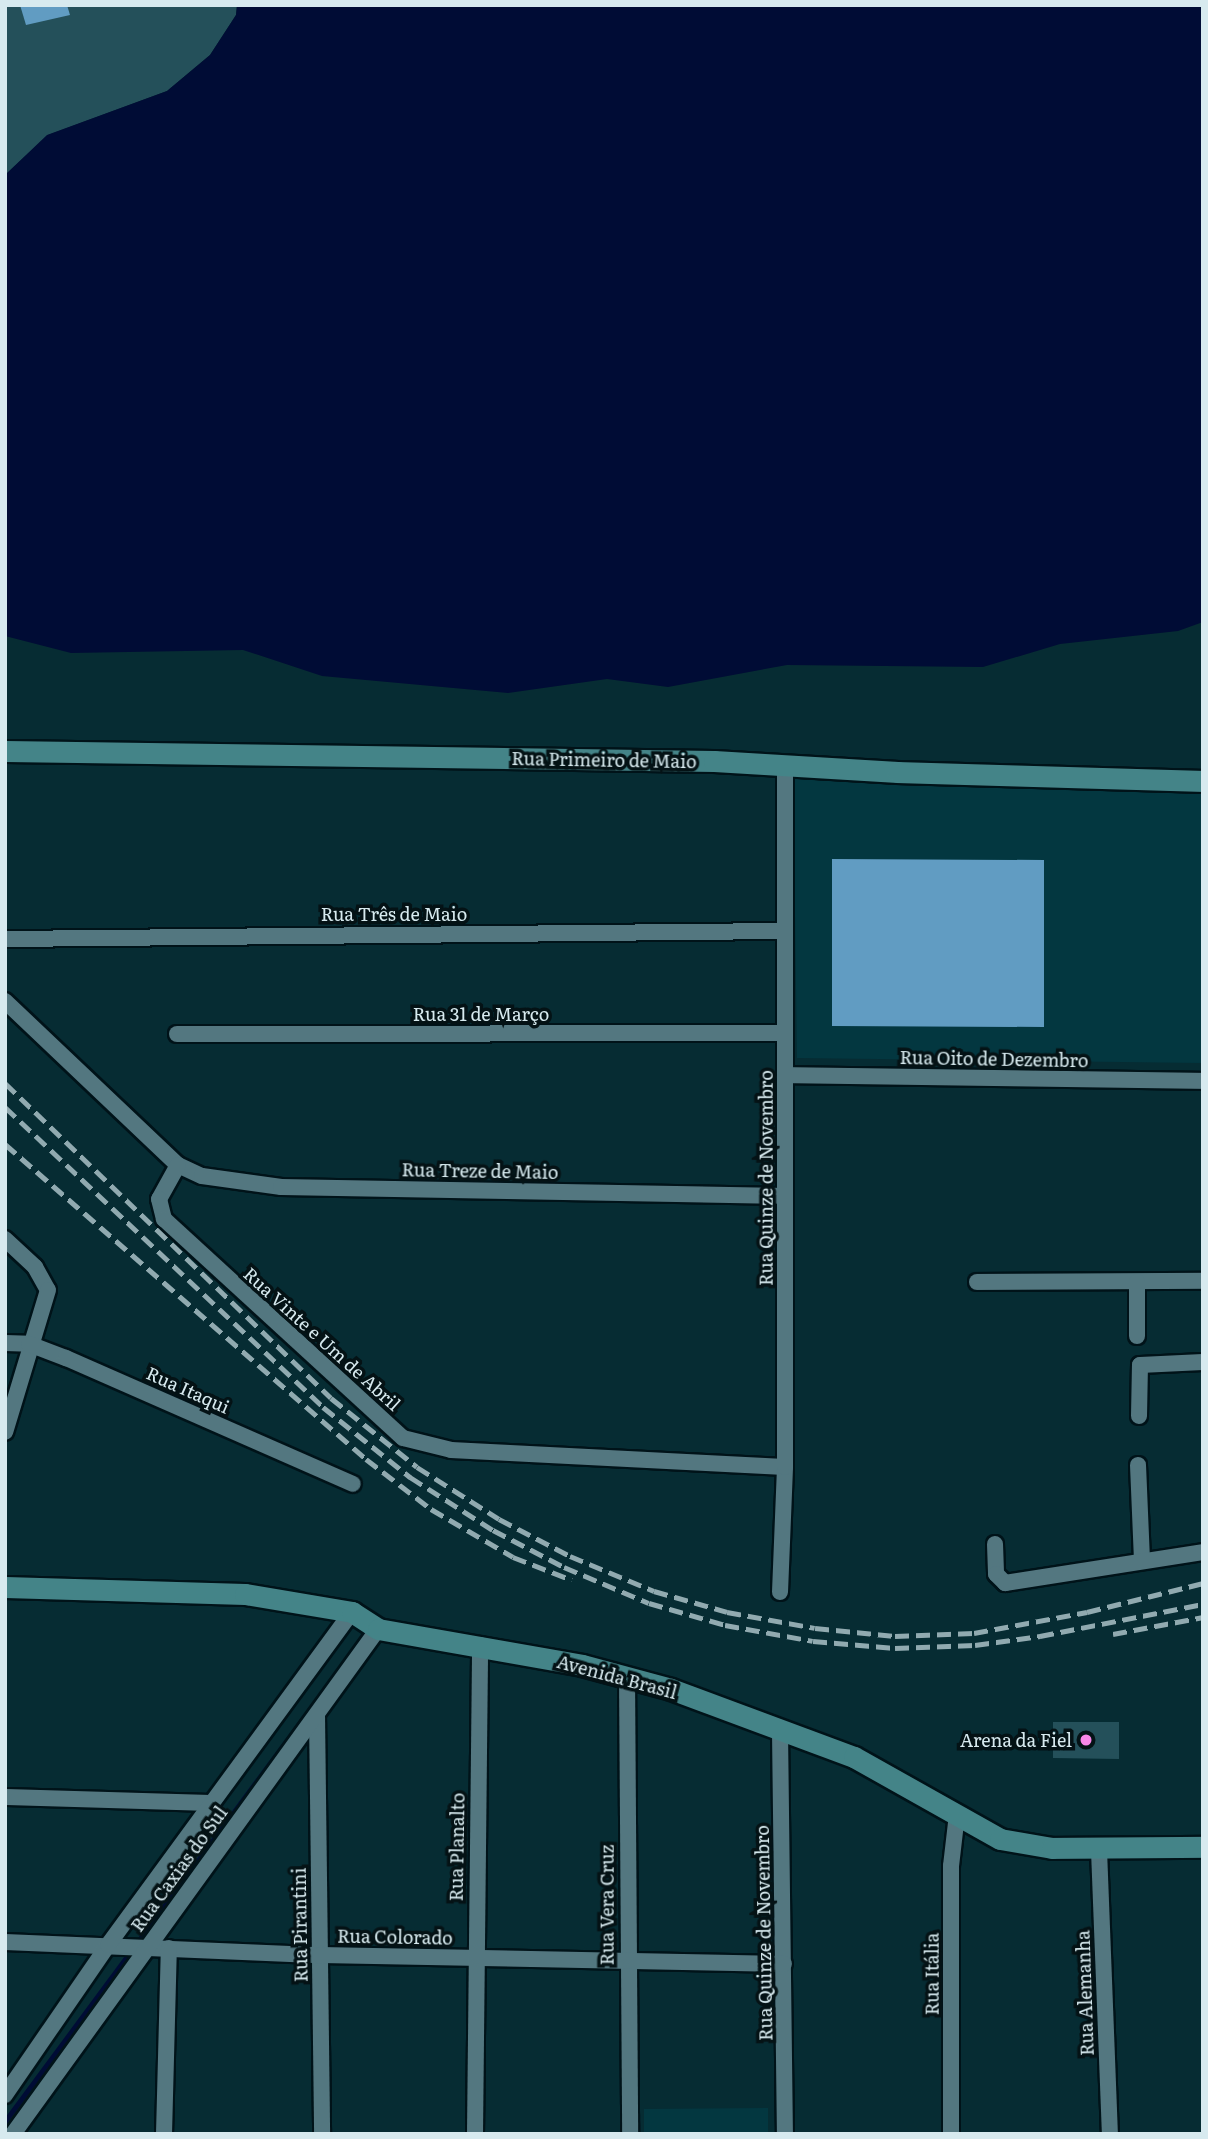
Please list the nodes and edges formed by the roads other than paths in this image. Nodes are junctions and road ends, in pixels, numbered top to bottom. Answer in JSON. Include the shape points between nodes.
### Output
{"nodes":[{"id":1,"x":5,"y":751,"type":"edge"},
{"id":2,"x":785,"y":764,"type":"junction"},
{"id":3,"x":1203,"y":781,"type":"edge"},
{"id":4,"x":784,"y":931,"type":"junction"},
{"id":5,"x":5,"y":939,"type":"edge"},
{"id":6,"x":5,"y":1001,"type":"edge"},
{"id":7,"x":784,"y":1033,"type":"junction"},
{"id":8,"x":177,"y":1034,"type":"dead end"},
{"id":9,"x":785,"y":1074,"type":"junction"},
{"id":10,"x":1203,"y":1081,"type":"edge"},
{"id":11,"x":178,"y":1165,"type":"junction"},
{"id":12,"x":785,"y":1196,"type":"junction"},
{"id":13,"x":5,"y":1239,"type":"edge"},
{"id":14,"x":1203,"y":1281,"type":"edge"},
{"id":15,"x":977,"y":1282,"type":"dead end"},
{"id":16,"x":1137,"y":1282,"type":"junction"},
{"id":17,"x":1136,"y":1336,"type":"dead end"},
{"id":18,"x":5,"y":1343,"type":"edge"},
{"id":19,"x":29,"y":1345,"type":"junction"},
{"id":20,"x":1203,"y":1362,"type":"edge"},
{"id":21,"x":1139,"y":1416,"type":"dead end"},
{"id":22,"x":5,"y":1432,"type":"edge"},
{"id":23,"x":1138,"y":1465,"type":"dead end"},
{"id":24,"x":785,"y":1467,"type":"junction"},
{"id":25,"x":353,"y":1484,"type":"dead end"},
{"id":26,"x":995,"y":1544,"type":"dead end"},
{"id":27,"x":1203,"y":1552,"type":"edge"},
{"id":28,"x":1142,"y":1561,"type":"junction"},
{"id":29,"x":5,"y":1587,"type":"edge"},
{"id":30,"x":780,"y":1592,"type":"dead end"},
{"id":31,"x":352,"y":1612,"type":"junction"},
{"id":32,"x":379,"y":1629,"type":"junction"},
{"id":33,"x":480,"y":1644,"type":"junction"},
{"id":34,"x":627,"y":1676,"type":"junction"},
{"id":35,"x":317,"y":1715,"type":"junction"},
{"id":36,"x":780,"y":1731,"type":"junction"},
{"id":37,"x":5,"y":1797,"type":"edge"},
{"id":38,"x":211,"y":1802,"type":"junction"},
{"id":39,"x":957,"y":1814,"type":"junction"},
{"id":40,"x":1203,"y":1847,"type":"edge"},
{"id":41,"x":1099,"y":1850,"type":"junction"},
{"id":42,"x":5,"y":1942,"type":"edge"},
{"id":43,"x":110,"y":1945,"type":"junction"},
{"id":44,"x":143,"y":1946,"type":"junction"},
{"id":45,"x":169,"y":1948,"type":"junction"},
{"id":46,"x":320,"y":1955,"type":"junction"},
{"id":47,"x":474,"y":1959,"type":"junction"},
{"id":48,"x":626,"y":1962,"type":"junction"},
{"id":49,"x":784,"y":1964,"type":"junction"},
{"id":50,"x":5,"y":2095,"type":"edge"},
{"id":51,"x":13,"y":2134,"type":"edge"},
{"id":52,"x":164,"y":2134,"type":"edge"},
{"id":53,"x":322,"y":2134,"type":"edge"},
{"id":54,"x":474,"y":2134,"type":"edge"},
{"id":55,"x":630,"y":2134,"type":"edge"},
{"id":56,"x":785,"y":2134,"type":"edge"},
{"id":57,"x":951,"y":2134,"type":"edge"},
{"id":58,"x":1110,"y":2134,"type":"edge"}],
"edges":[{"from":1,"to":2,"type":"street","name":"Rua Primeiro de Maio"},
{"from":2,"to":3,"type":"street","name":"Rua Primeiro de Maio"},
{"from":2,"to":4,"type":"street","name":"Rua Quinze de Novembro"},
{"from":4,"to":5,"type":"street","name":"Rua Três de Maio"},
{"from":4,"to":7,"type":"street","name":"Rua Quinze de Novembro"},
{"from":6,"to":11,"type":"street"},
{"from":7,"to":8,"type":"street","name":"Rua 31 de Março"},
{"from":7,"to":9,"type":"street","name":"Rua Quinze de Novembro"},
{"from":9,"to":10,"type":"street","name":"Rua Oito de Dezembro"},
{"from":9,"to":12,"type":"street","name":"Rua Quinze de Novembro"},
{"from":11,"to":12,"type":"street","name":"Rua Treze de Maio","via":[[227,1182],[281,1187]]},
{"from":11,"to":24,"type":"street","name":"Rua Vinte e Um de Abril","via":[[159,1199],[164,1219],[403,1437],[451,1450]]},
{"from":12,"to":24,"type":"street","name":"Rua Quinze de Novembro"},
{"from":13,"to":19,"type":"street","via":[[47,1283]]},
{"from":14,"to":16,"type":"street"},
{"from":15,"to":16,"type":"street"},
{"from":16,"to":17,"type":"street"},
{"from":18,"to":19,"type":"street","name":"Rua Itaqui"},
{"from":19,"to":22,"type":"street"},
{"from":19,"to":25,"type":"street","name":"Rua Itaqui"},
{"from":20,"to":21,"type":"street","via":[[1140,1365]]},
{"from":23,"to":28,"type":"street"},
{"from":24,"to":30,"type":"street","name":"Rua Quinze de Novembro"},
{"from":26,"to":28,"type":"street","via":[[996,1574],[1005,1583]]},
{"from":27,"to":28,"type":"street"},
{"from":29,"to":31,"type":"street","name":"Avenida Brasil","via":[[245,1594]]},
{"from":31,"to":32,"type":"street","name":"Avenida Brasil"},
{"from":31,"to":38,"type":"street","name":"Rua Caxias do Sul"},
{"from":32,"to":33,"type":"street","name":"Avenida Brasil"},
{"from":32,"to":35,"type":"street","name":"Rua Caxias do Sul"},
{"from":33,"to":34,"type":"street","name":"Avenida Brasil"},
{"from":33,"to":47,"type":"street","name":"Rua Planalto"},
{"from":34,"to":36,"type":"street","name":"Avenida Brasil"},
{"from":34,"to":48,"type":"street","name":"Rua Vera Cruz"},
{"from":35,"to":44,"type":"street","name":"Rua Caxias do Sul"},
{"from":35,"to":46,"type":"street","name":"Rua Pirantini"},
{"from":36,"to":39,"type":"street","name":"Avenida Brasil","via":[[885,1771]]},
{"from":36,"to":49,"type":"street","name":"Rua Quinze de Novembro"},
{"from":37,"to":38,"type":"street"},
{"from":38,"to":43,"type":"street","name":"Rua Caxias do Sul"},
{"from":39,"to":41,"type":"street","name":"Avenida Brasil","via":[[984,1833],[1019,1845]]},
{"from":39,"to":57,"type":"street","name":"Rua Itália","via":[[951,1866]]},
{"from":40,"to":41,"type":"street","name":"Avenida Brasil"},
{"from":41,"to":58,"type":"street","name":"Rua Alemanha"},
{"from":42,"to":43,"type":"street","name":"Rua Colorado"},
{"from":43,"to":44,"type":"street","name":"Rua Colorado"},
{"from":43,"to":50,"type":"street","name":"Rua Caxias do Sul"},
{"from":44,"to":45,"type":"street","name":"Rua Colorado"},
{"from":44,"to":51,"type":"street","name":"Rua Caxias do Sul"},
{"from":45,"to":46,"type":"street","name":"Rua Colorado"},
{"from":45,"to":52,"type":"street"},
{"from":46,"to":47,"type":"street","name":"Rua Colorado"},
{"from":46,"to":53,"type":"street","name":"Rua Pirantini"},
{"from":47,"to":48,"type":"street","name":"Rua Colorado"},
{"from":47,"to":54,"type":"street","name":"Rua Planalto"},
{"from":48,"to":49,"type":"street","name":"Rua Colorado"},
{"from":48,"to":55,"type":"street","name":"Rua Vera Cruz"},
{"from":49,"to":56,"type":"street","name":"Rua Quinze de Novembro"}]}
